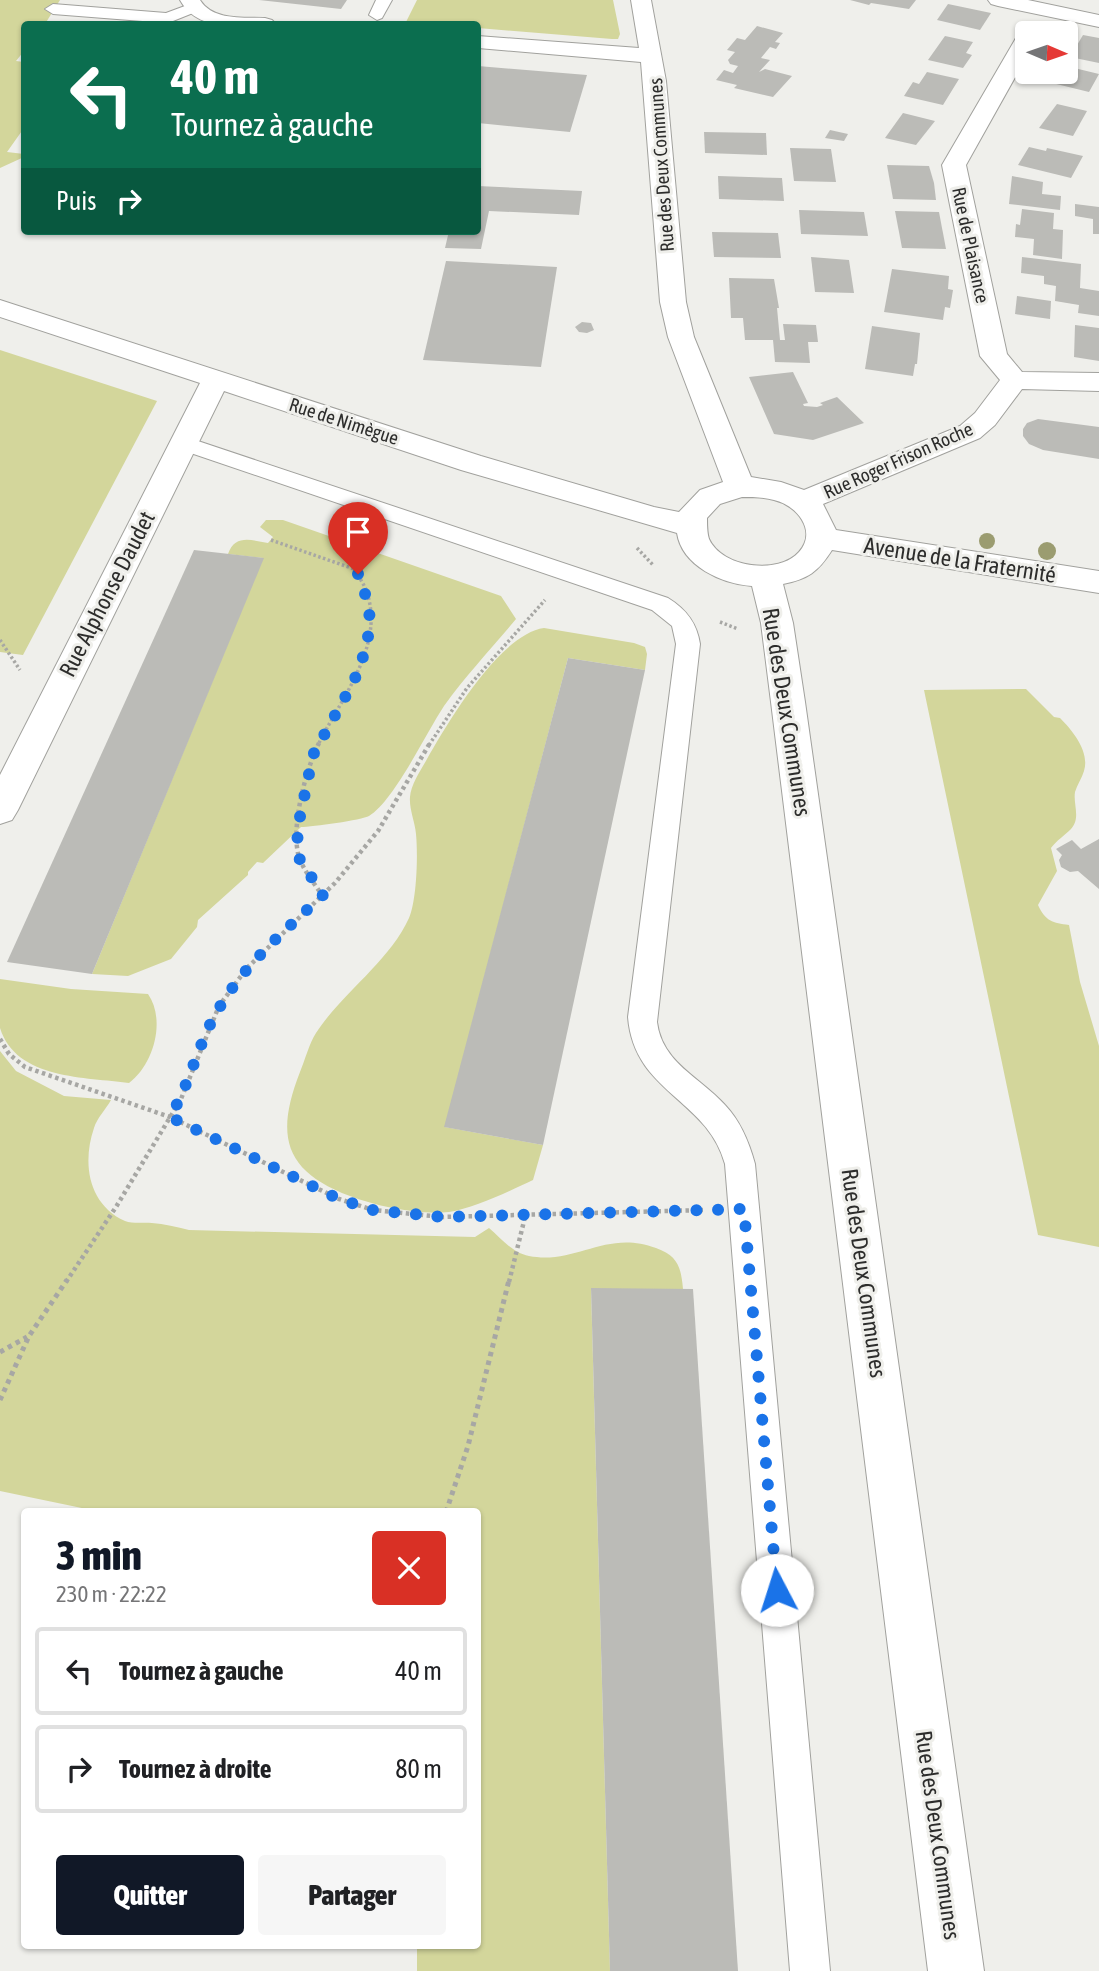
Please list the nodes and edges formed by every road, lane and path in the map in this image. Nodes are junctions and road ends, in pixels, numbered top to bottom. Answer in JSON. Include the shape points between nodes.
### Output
{"nodes":[{"id":1,"x":384,"y":0,"type":"edge"},
{"id":2,"x":641,"y":0,"type":"edge"},
{"id":3,"x":998,"y":0,"type":"edge"},
{"id":4,"x":191,"y":4,"type":"edge"},
{"id":5,"x":53,"y":9,"type":"dead end"},
{"id":6,"x":1044,"y":10,"type":"junction"},
{"id":7,"x":377,"y":15,"type":"dead end"},
{"id":8,"x":166,"y":21,"type":"edge"},
{"id":9,"x":241,"y":21,"type":"edge"},
{"id":10,"x":1037,"y":21,"type":"edge"},
{"id":11,"x":1099,"y":21,"type":"edge"},
{"id":12,"x":481,"y":42,"type":"edge"},
{"id":13,"x":651,"y":56,"type":"junction"},
{"id":14,"x":1015,"y":59,"type":"edge"},
{"id":15,"x":0,"y":308,"type":"edge"},
{"id":16,"x":216,"y":379,"type":"junction"},
{"id":17,"x":1014,"y":380,"type":"junction"},
{"id":18,"x":1099,"y":382,"type":"edge"},
{"id":19,"x":183,"y":443,"type":"junction"},
{"id":20,"x":740,"y":487,"type":"junction"},
{"id":21,"x":802,"y":502,"type":"junction"},
{"id":22,"x":690,"y":525,"type":"junction"},
{"id":23,"x":822,"y":538,"type":"junction"},
{"id":24,"x":271,"y":540,"type":"dead end"},
{"id":25,"x":373,"y":552,"type":"dead end"},
{"id":26,"x":568,"y":572,"type":"junction"},
{"id":27,"x":358,"y":574,"type":"junction"},
{"id":28,"x":765,"y":577,"type":"junction"},
{"id":29,"x":1099,"y":582,"type":"edge"},
{"id":30,"x":0,"y":640,"type":"edge"},
{"id":31,"x":20,"y":670,"type":"dead end"},
{"id":32,"x":0,"y":810,"type":"edge"},
{"id":33,"x":323,"y":895,"type":"junction"},
{"id":34,"x":0,"y":1039,"type":"edge"},
{"id":35,"x":170,"y":1117,"type":"junction"},
{"id":36,"x":744,"y":1209,"type":"junction"},
{"id":37,"x":526,"y":1213,"type":"junction"},
{"id":38,"x":29,"y":1336,"type":"junction"},
{"id":39,"x":0,"y":1352,"type":"edge"},
{"id":40,"x":0,"y":1400,"type":"edge"},
{"id":41,"x":447,"y":1508,"type":"edge"},
{"id":42,"x":810,"y":1971,"type":"edge"},
{"id":43,"x":956,"y":1971,"type":"edge"}],
"edges":[{"from":1,"to":7,"type":"lane"},
{"from":2,"to":13,"type":"street","name":"Rue des Deux Communes"},
{"from":3,"to":6,"type":"street"},
{"from":4,"to":8,"type":"lane"},
{"from":4,"to":9,"type":"street","via":[[208,17]]},
{"from":5,"to":8,"type":"lane"},
{"from":6,"to":10,"type":"street"},
{"from":6,"to":11,"type":"street"},
{"from":12,"to":13,"type":"street"},
{"from":13,"to":20,"type":"street","name":"Rue des Deux Communes","via":[[673,302],[686,350]]},
{"from":14,"to":17,"type":"street","name":"Rue de Plaisance","via":[[954,165],[994,356]]},
{"from":15,"to":16,"type":"street","name":"Rue de Nimègue"},
{"from":16,"to":19,"type":"street","name":"Rue Alphonse Daudet"},
{"from":16,"to":22,"type":"street","name":"Rue de Nimègue","via":[[471,463]]},
{"from":17,"to":18,"type":"street"},
{"from":17,"to":21,"type":"street","name":"Rue Roger Frison Roche","via":[[970,432]]},
{"from":19,"to":26,"type":"lane"},
{"from":19,"to":32,"type":"street","name":"Rue Alphonse Daudet"},
{"from":20,"to":21,"type":"street","via":[[776,489]]},
{"from":20,"to":22,"type":"street","via":[[710,496],[697,507]]},
{"from":21,"to":23,"type":"street","via":[[819,521]]},
{"from":22,"to":28,"type":"street","via":[[696,547],[707,559],[724,569]]},
{"from":23,"to":28,"type":"street","via":[[818,551],[803,565]]},
{"from":23,"to":29,"type":"street","name":"Avenue de la Fraternité"},
{"from":24,"to":27,"type":"path"},
{"from":25,"to":27,"type":"path"},
{"from":26,"to":33,"type":"path","via":[[467,688],[378,831]]},
{"from":26,"to":36,"type":"lane","via":[[660,604],[673,611],[687,631],[642,1017],[652,1055],[730,1132],[740,1164]]},
{"from":27,"to":33,"type":"path","via":[[370,618],[367,646],[354,681],[313,755],[297,831],[299,858]]},
{"from":28,"to":43,"type":"street","name":"Rue des Deux Communes","via":[[777,623],[790,716]]},
{"from":30,"to":31,"type":"path"},
{"from":33,"to":35,"type":"path","via":[[247,968],[219,1006]]},
{"from":34,"to":35,"type":"path","via":[[25,1067]]},
{"from":35,"to":37,"type":"path","via":[[339,1199],[373,1210],[442,1217]]},
{"from":35,"to":38,"type":"path"},
{"from":36,"to":37,"type":"path"},
{"from":36,"to":42,"type":"lane"},
{"from":37,"to":41,"type":"path","via":[[468,1446]]},
{"from":38,"to":39,"type":"path"},
{"from":38,"to":40,"type":"path"}]}
